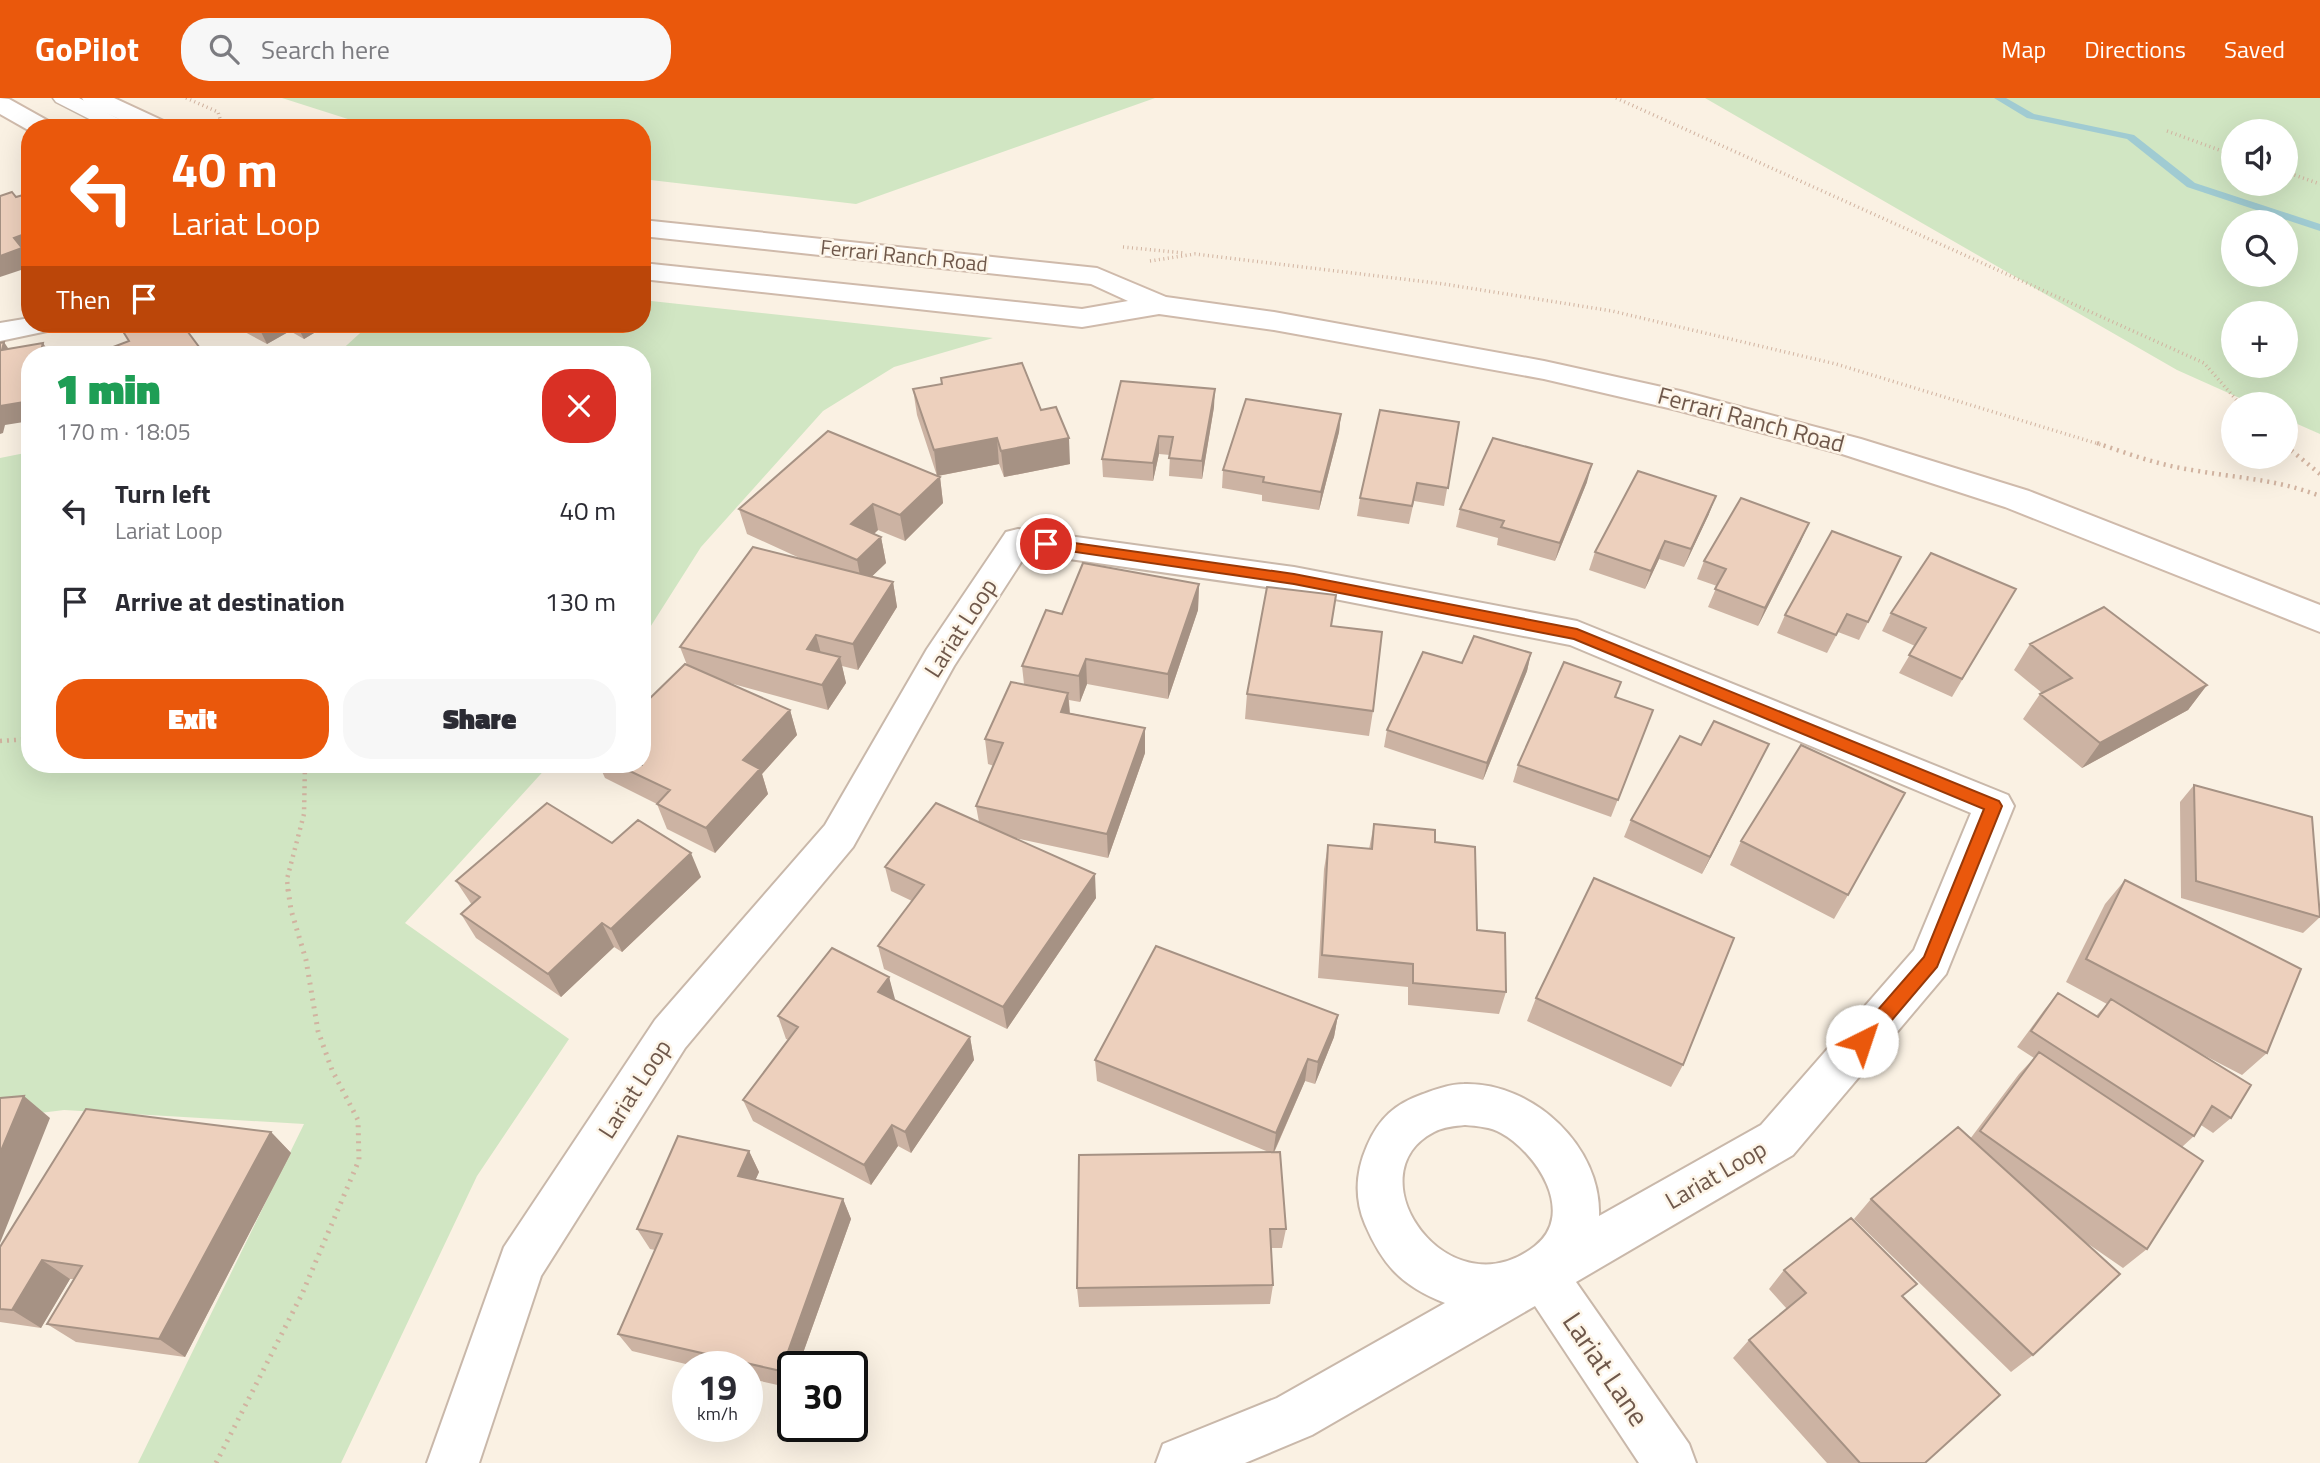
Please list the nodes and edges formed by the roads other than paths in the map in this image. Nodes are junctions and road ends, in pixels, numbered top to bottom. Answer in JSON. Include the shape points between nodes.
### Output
{"nodes":[{"id":1,"x":62,"y":98,"type":"edge"},
{"id":2,"x":94,"y":98,"type":"edge"},
{"id":3,"x":0,"y":104,"type":"edge"},
{"id":4,"x":27,"y":119,"type":"edge"},
{"id":5,"x":104,"y":119,"type":"edge"},
{"id":6,"x":140,"y":119,"type":"edge"},
{"id":7,"x":651,"y":229,"type":"edge"},
{"id":8,"x":651,"y":272,"type":"edge"},
{"id":9,"x":1159,"y":305,"type":"junction"},
{"id":10,"x":21,"y":328,"type":"edge"},
{"id":11,"x":0,"y":332,"type":"edge"},
{"id":12,"x":2320,"y":619,"type":"edge"},
{"id":13,"x":1542,"y":1274,"type":"junction"},
{"id":14,"x":453,"y":1463,"type":"edge"},
{"id":15,"x":1182,"y":1463,"type":"edge"},
{"id":16,"x":1670,"y":1463,"type":"edge"}],
"edges":[{"from":1,"to":5,"type":"lane"},
{"from":2,"to":6,"type":"street"},
{"from":3,"to":4,"type":"street"},
{"from":7,"to":9,"type":"street","name":"Ferrari Ranch Road","via":[[1097,276]]},
{"from":8,"to":9,"type":"street","name":"Ferrari Ranch Road","via":[[1082,318]]},
{"from":9,"to":12,"type":"street","name":"Ferrari Ranch Road","via":[[1544,370],[1850,446],[2017,499]]},
{"from":10,"to":11,"type":"street"},
{"from":13,"to":13,"type":"street","via":[[1563,1253],[1574,1226],[1576,1197],[1567,1168],[1549,1142],[1505,1113],[1465,1104],[1436,1108],[1410,1122],[1390,1144],[1380,1172],[1382,1202],[1393,1233],[1415,1260],[1445,1279],[1479,1289],[1513,1287]]},
{"from":13,"to":14,"type":"street","name":"Lariat Loop","via":[[1777,1140],[1931,961],[1994,806],[1577,634],[1294,579],[1018,540],[940,657],[839,836],[670,1034],[521,1264]]},
{"from":13,"to":15,"type":"street","name":"Lariat Loop","via":[[1294,1417]]},
{"from":13,"to":16,"type":"street","name":"Lariat Lane"}]}
